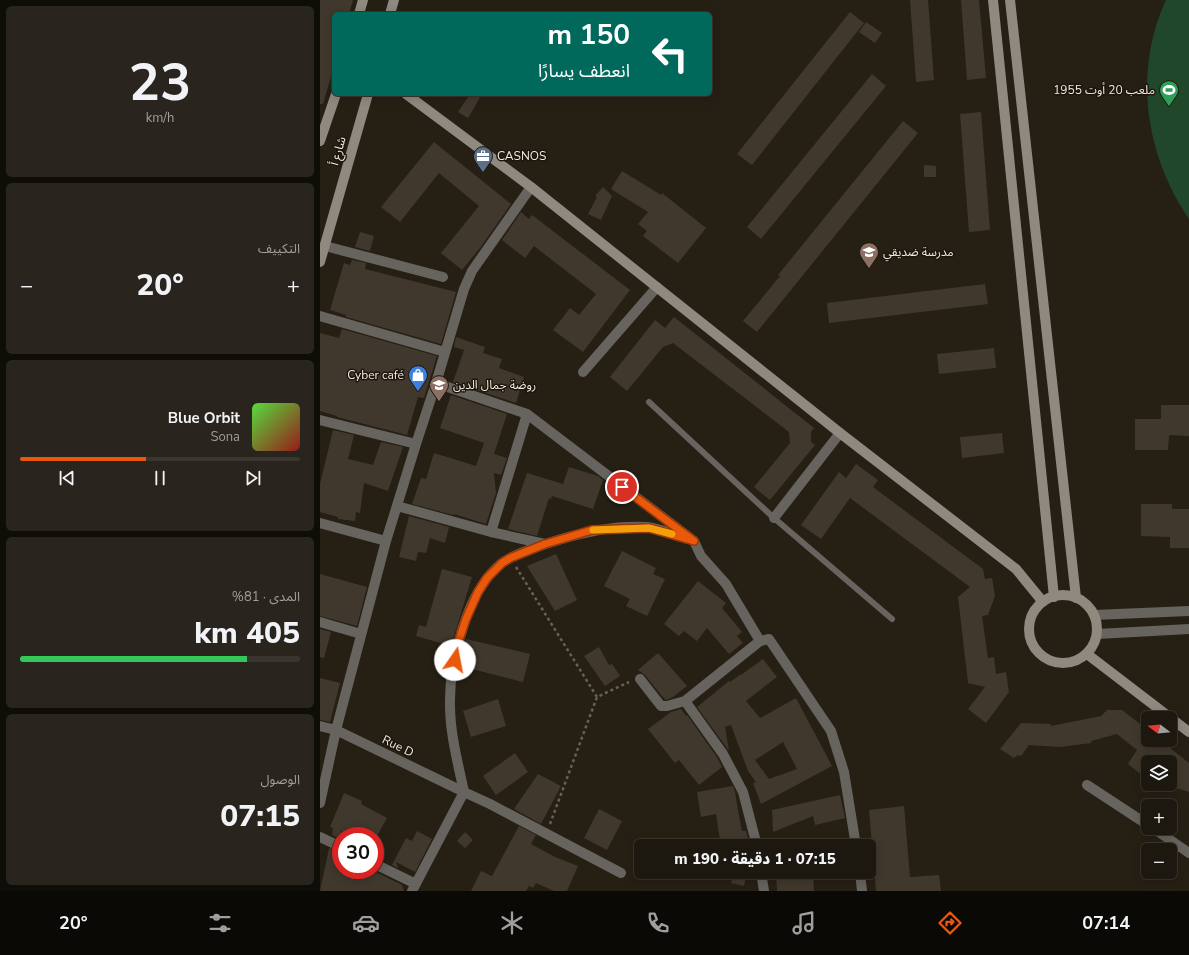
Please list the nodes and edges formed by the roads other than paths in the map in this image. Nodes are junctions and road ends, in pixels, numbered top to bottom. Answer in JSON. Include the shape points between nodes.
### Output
{"nodes":[{"id":1,"x":363,"y":0,"type":"edge"},
{"id":2,"x":394,"y":0,"type":"edge"},
{"id":3,"x":993,"y":0,"type":"edge"},
{"id":4,"x":1010,"y":0,"type":"edge"},
{"id":5,"x":360,"y":12,"type":"edge"},
{"id":6,"x":391,"y":12,"type":"edge"},
{"id":7,"x":335,"y":96,"type":"edge"},
{"id":8,"x":367,"y":96,"type":"edge"},
{"id":9,"x":409,"y":96,"type":"edge"},
{"id":10,"x":320,"y":141,"type":"edge"},
{"id":11,"x":531,"y":187,"type":"junction"},
{"id":12,"x":324,"y":241,"type":"edge"},
{"id":13,"x":320,"y":262,"type":"edge"},
{"id":14,"x":443,"y":277,"type":"dead end"},
{"id":15,"x":657,"y":287,"type":"junction"},
{"id":16,"x":320,"y":316,"type":"edge"},
{"id":17,"x":445,"y":352,"type":"junction"},
{"id":18,"x":583,"y":372,"type":"dead end"},
{"id":19,"x":436,"y":383,"type":"junction"},
{"id":20,"x":649,"y":402,"type":"dead end"},
{"id":21,"x":527,"y":414,"type":"junction"},
{"id":22,"x":320,"y":420,"type":"edge"},
{"id":23,"x":840,"y":433,"type":"junction"},
{"id":24,"x":416,"y":444,"type":"junction"},
{"id":25,"x":397,"y":506,"type":"junction"},
{"id":26,"x":774,"y":518,"type":"junction"},
{"id":27,"x":320,"y":523,"type":"edge"},
{"id":28,"x":491,"y":532,"type":"junction"},
{"id":29,"x":386,"y":541,"type":"junction"},
{"id":30,"x":694,"y":541,"type":"junction"},
{"id":31,"x":545,"y":544,"type":"junction"},
{"id":32,"x":1054,"y":597,"type":"junction"},
{"id":33,"x":1076,"y":598,"type":"junction"},
{"id":34,"x":1044,"y":602,"type":"junction"},
{"id":35,"x":1189,"y":611,"type":"edge"},
{"id":36,"x":1094,"y":615,"type":"junction"},
{"id":37,"x":892,"y":620,"type":"dead end"},
{"id":38,"x":320,"y":622,"type":"edge"},
{"id":39,"x":1189,"y":629,"type":"edge"},
{"id":40,"x":361,"y":634,"type":"junction"},
{"id":41,"x":1097,"y":634,"type":"junction"},
{"id":42,"x":760,"y":641,"type":"junction"},
{"id":43,"x":1087,"y":654,"type":"junction"},
{"id":44,"x":640,"y":679,"type":"road end"},
{"id":45,"x":685,"y":701,"type":"junction"},
{"id":46,"x":320,"y":726,"type":"edge"},
{"id":47,"x":336,"y":730,"type":"junction"},
{"id":48,"x":1189,"y":732,"type":"edge"},
{"id":49,"x":1087,"y":785,"type":"dead end"},
{"id":50,"x":464,"y":792,"type":"junction"},
{"id":51,"x":320,"y":803,"type":"edge"},
{"id":52,"x":1141,"y":820,"type":"edge"},
{"id":53,"x":1163,"y":835,"type":"edge"},
{"id":54,"x":320,"y":837,"type":"edge"},
{"id":55,"x":755,"y":839,"type":"edge"},
{"id":56,"x":855,"y":839,"type":"edge"},
{"id":57,"x":332,"y":843,"type":"edge"},
{"id":58,"x":1189,"y":853,"type":"edge"},
{"id":59,"x":384,"y":870,"type":"edge"},
{"id":60,"x":621,"y":873,"type":"dead end"},
{"id":61,"x":764,"y":879,"type":"edge"},
{"id":62,"x":861,"y":879,"type":"edge"},
{"id":63,"x":414,"y":888,"type":"edge"},
{"id":64,"x":764,"y":891,"type":"edge"},
{"id":65,"x":862,"y":891,"type":"edge"}],
"edges":[{"from":1,"to":5,"type":"street"},
{"from":2,"to":6,"type":"street"},
{"from":3,"to":32,"type":"street"},
{"from":4,"to":33,"type":"street"},
{"from":7,"to":10,"type":"street","name":"شارع أ"},
{"from":8,"to":12,"type":"street","name":"شارع أ"},
{"from":9,"to":11,"type":"street"},
{"from":11,"to":15,"type":"street"},
{"from":11,"to":17,"type":"street","via":[[472,271],[464,288]]},
{"from":12,"to":13,"type":"street","name":"شارع أ"},
{"from":12,"to":14,"type":"street"},
{"from":15,"to":18,"type":"street"},
{"from":15,"to":23,"type":"street"},
{"from":16,"to":17,"type":"street"},
{"from":17,"to":19,"type":"street"},
{"from":19,"to":21,"type":"street"},
{"from":19,"to":24,"type":"street"},
{"from":20,"to":26,"type":"lane"},
{"from":21,"to":28,"type":"street"},
{"from":21,"to":30,"type":"street"},
{"from":22,"to":24,"type":"street"},
{"from":23,"to":26,"type":"street"},
{"from":23,"to":34,"type":"street","via":[[1016,569]]},
{"from":24,"to":25,"type":"street"},
{"from":25,"to":28,"type":"street"},
{"from":25,"to":29,"type":"street"},
{"from":26,"to":37,"type":"lane"},
{"from":27,"to":29,"type":"street"},
{"from":28,"to":31,"type":"street"},
{"from":29,"to":40,"type":"street"},
{"from":30,"to":31,"type":"street","via":[[649,528],[620,528],[592,530]]},
{"from":30,"to":42,"type":"street","via":[[701,556],[726,584]]},
{"from":31,"to":50,"type":"street","via":[[502,563],[484,583],[466,619],[457,646],[450,705]]},
{"from":32,"to":33,"type":"street","via":[[1065,595]]},
{"from":32,"to":34,"type":"street"},
{"from":33,"to":36,"type":"street","via":[[1090,608]]},
{"from":34,"to":43,"type":"street","via":[[1031,620],[1032,642],[1037,651],[1056,663],[1078,660]]},
{"from":35,"to":36,"type":"street"},
{"from":36,"to":41,"type":"street"},
{"from":38,"to":40,"type":"street"},
{"from":39,"to":41,"type":"street"},
{"from":40,"to":47,"type":"street"},
{"from":41,"to":43,"type":"street","via":[[1094,645]]},
{"from":42,"to":45,"type":"street"},
{"from":42,"to":56,"type":"street","via":[[770,639],[831,731],[844,772]]},
{"from":43,"to":48,"type":"street"},
{"from":44,"to":45,"type":"street","via":[[661,706]]},
{"from":45,"to":55,"type":"street","via":[[723,754],[743,792]]},
{"from":46,"to":47,"type":"street","name":"Rue D"},
{"from":47,"to":50,"type":"street","name":"Rue D"},
{"from":47,"to":51,"type":"street"},
{"from":49,"to":52,"type":"street"},
{"from":50,"to":60,"type":"street","name":"Rue D"},
{"from":50,"to":63,"type":"street"},
{"from":53,"to":58,"type":"street"},
{"from":54,"to":57,"type":"street"},
{"from":59,"to":63,"type":"street"},
{"from":61,"to":64,"type":"street"},
{"from":62,"to":65,"type":"street"}]}
